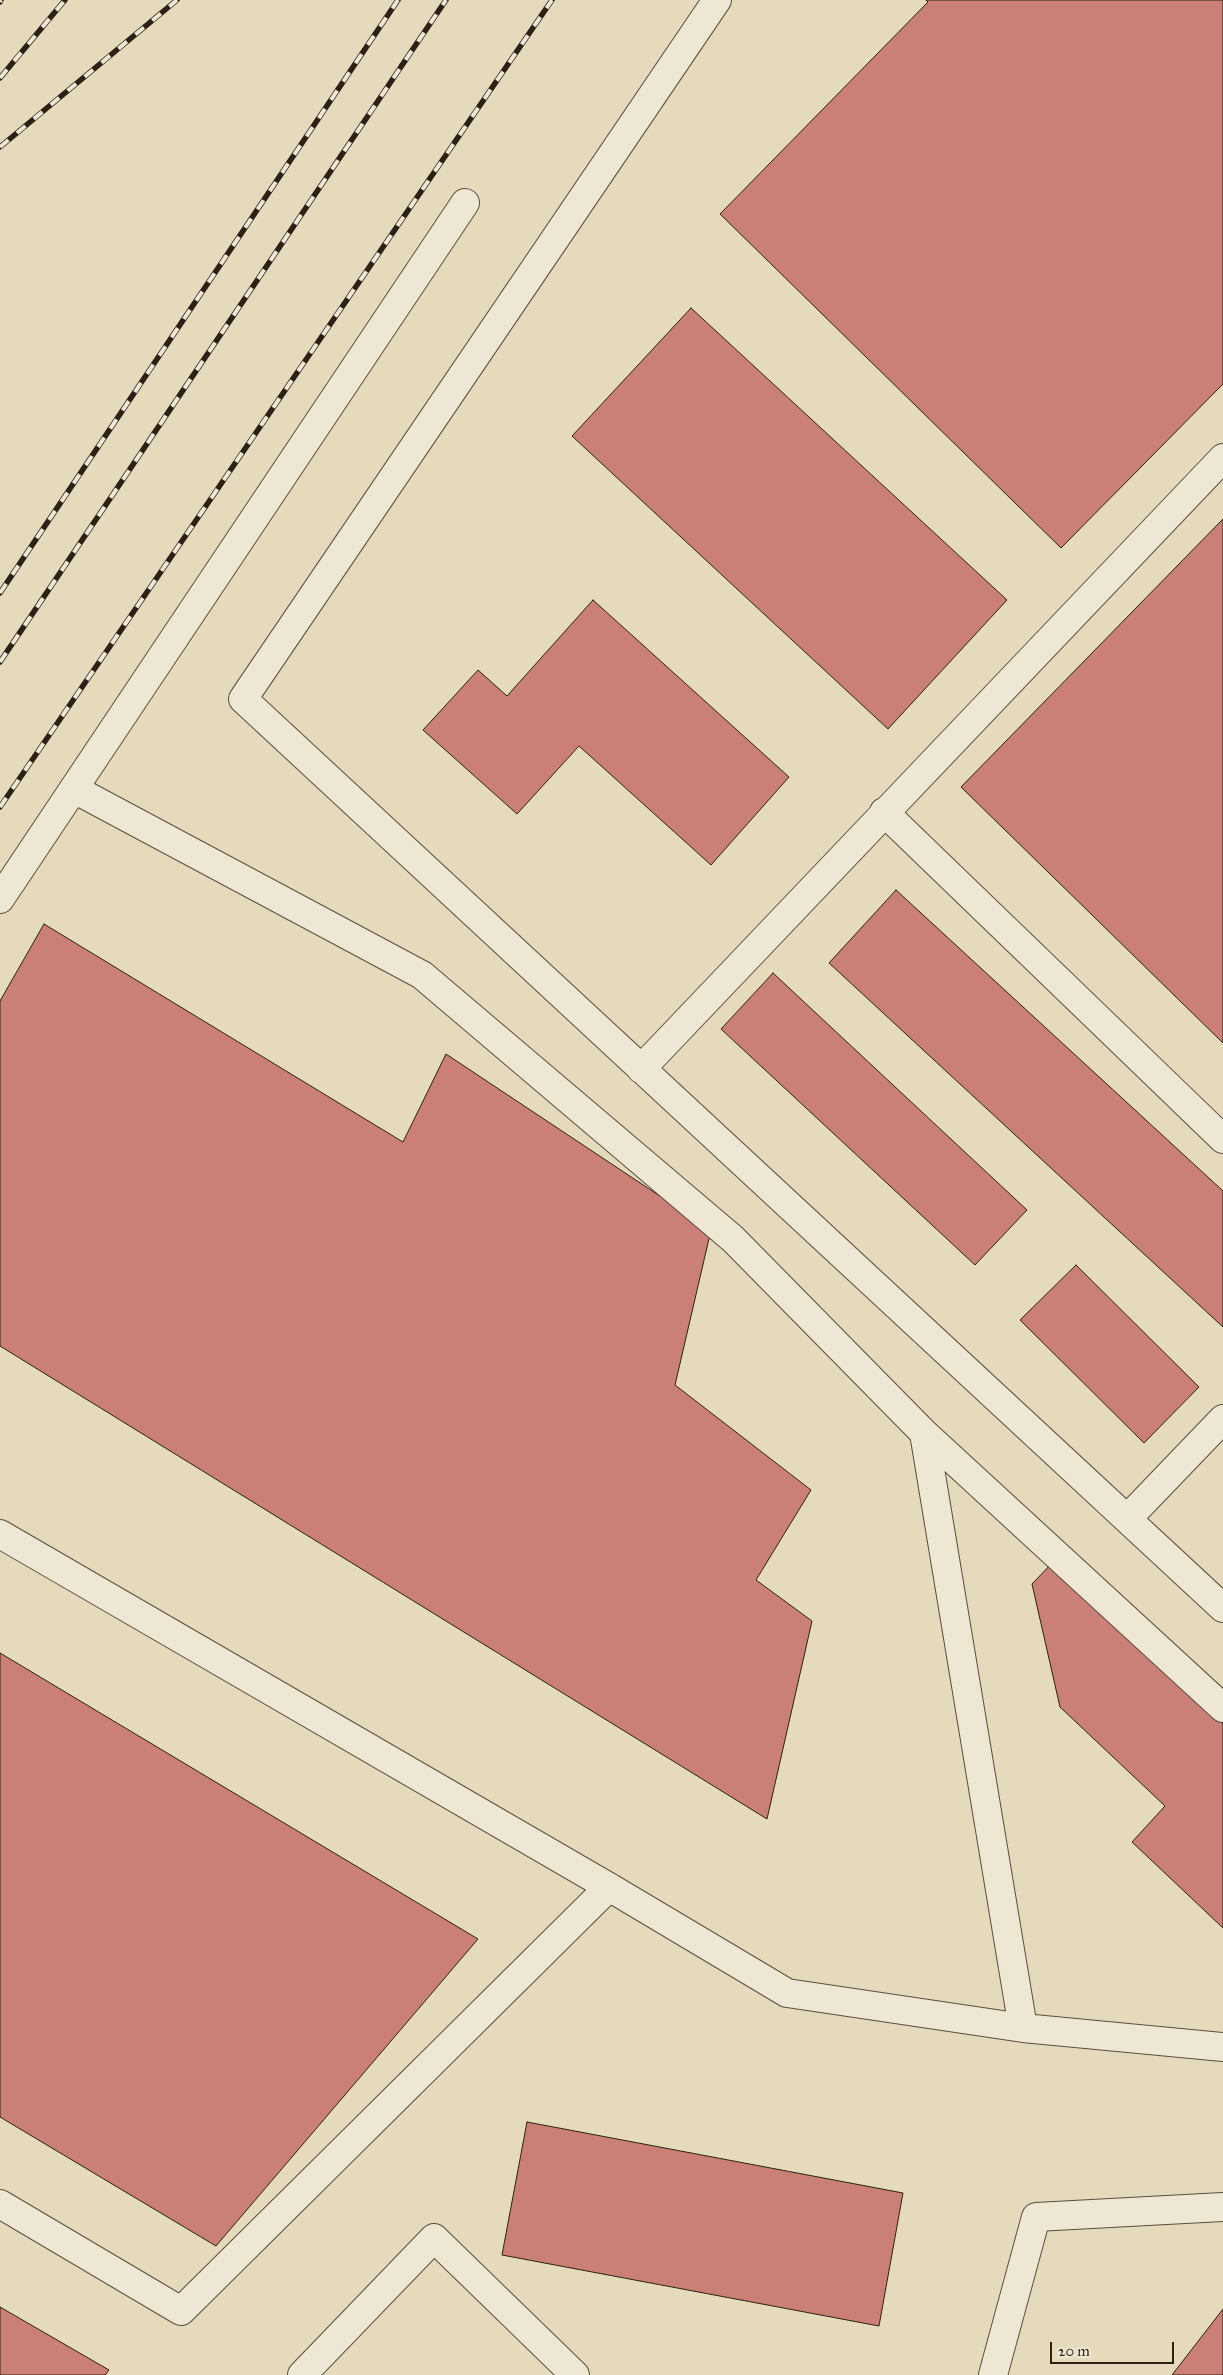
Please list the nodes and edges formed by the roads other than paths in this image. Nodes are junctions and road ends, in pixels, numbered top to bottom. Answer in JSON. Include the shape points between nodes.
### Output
{"nodes":[{"id":1,"x":717,"y":0,"type":"edge"},
{"id":2,"x":466,"y":203,"type":"dead end"},
{"id":3,"x":1223,"y":458,"type":"edge"},
{"id":4,"x":74,"y":788,"type":"junction"},
{"id":5,"x":884,"y":812,"type":"junction"},
{"id":6,"x":0,"y":900,"type":"edge"},
{"id":7,"x":641,"y":1069,"type":"junction"},
{"id":8,"x":1223,"y":1139,"type":"edge"},
{"id":9,"x":1223,"y":1419,"type":"edge"},
{"id":10,"x":924,"y":1433,"type":"junction"},
{"id":11,"x":1127,"y":1519,"type":"junction"},
{"id":12,"x":0,"y":1534,"type":"edge"},
{"id":13,"x":1223,"y":1608,"type":"edge"},
{"id":14,"x":1223,"y":1708,"type":"edge"},
{"id":15,"x":609,"y":1887,"type":"junction"},
{"id":16,"x":1023,"y":2028,"type":"junction"},
{"id":17,"x":1223,"y":2047,"type":"edge"},
{"id":18,"x":0,"y":2204,"type":"edge"},
{"id":19,"x":1223,"y":2207,"type":"edge"},
{"id":20,"x":302,"y":2375,"type":"edge"},
{"id":21,"x":576,"y":2375,"type":"edge"},
{"id":22,"x":993,"y":2375,"type":"edge"}],
"edges":[{"from":1,"to":7,"type":"lane","via":[[243,699]]},
{"from":2,"to":4,"type":"lane"},
{"from":3,"to":5,"type":"lane"},
{"from":4,"to":6,"type":"lane"},
{"from":4,"to":10,"type":"lane","via":[[422,975],[733,1238]]},
{"from":5,"to":7,"type":"lane"},
{"from":5,"to":8,"type":"lane"},
{"from":7,"to":11,"type":"lane"},
{"from":9,"to":11,"type":"lane"},
{"from":10,"to":14,"type":"lane"},
{"from":10,"to":16,"type":"lane"},
{"from":11,"to":13,"type":"lane"},
{"from":12,"to":15,"type":"lane"},
{"from":15,"to":16,"type":"lane","via":[[787,1993]]},
{"from":15,"to":18,"type":"lane","via":[[181,2310]]},
{"from":16,"to":17,"type":"lane"},
{"from":19,"to":22,"type":"lane","via":[[1036,2216]]},
{"from":20,"to":21,"type":"lane","via":[[434,2238]]}]}
